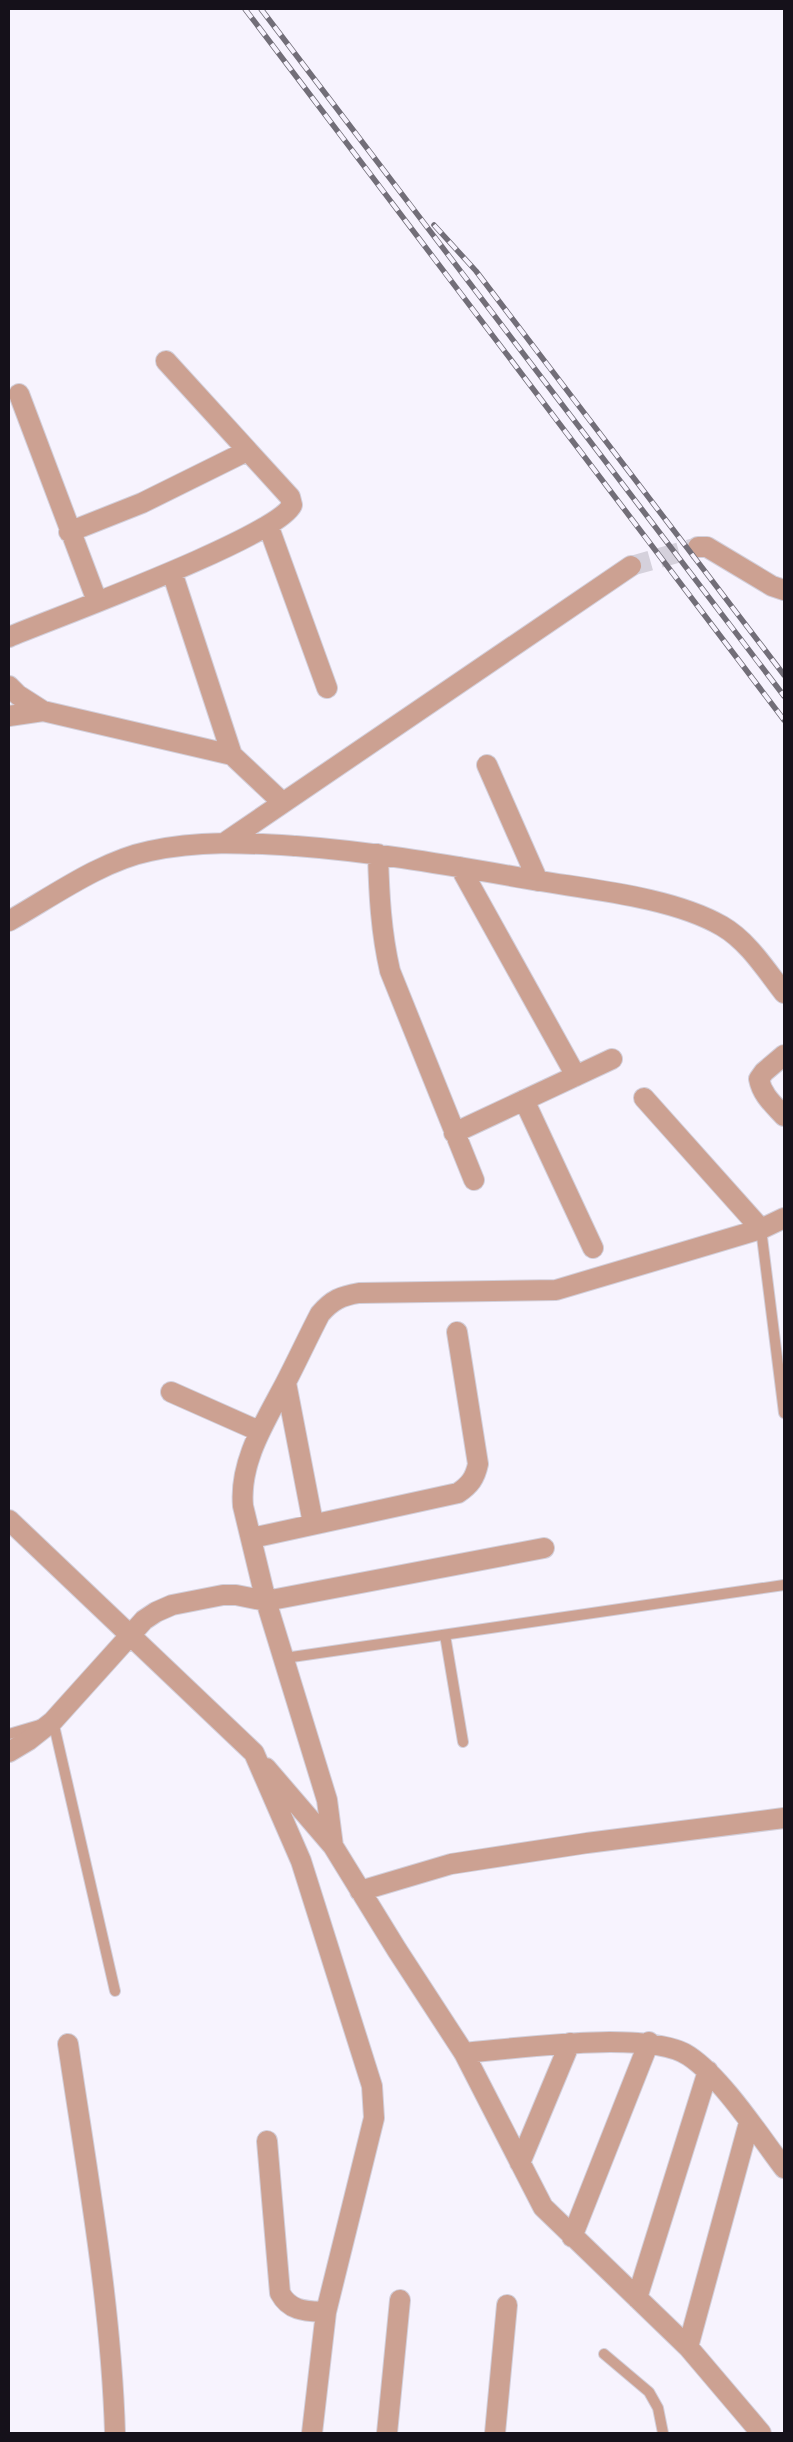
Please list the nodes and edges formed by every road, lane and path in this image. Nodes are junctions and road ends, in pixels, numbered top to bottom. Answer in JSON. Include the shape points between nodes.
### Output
{"nodes":[{"id":1,"x":166,"y":361,"type":"dead end"},
{"id":2,"x":19,"y":394,"type":"dead end"},
{"id":3,"x":247,"y":451,"type":"junction"},
{"id":4,"x":268,"y":526,"type":"junction"},
{"id":5,"x":69,"y":532,"type":"junction"},
{"id":6,"x":698,"y":547,"type":"tunnel mouth"},
{"id":7,"x":631,"y":566,"type":"tunnel mouth"},
{"id":8,"x":172,"y":572,"type":"junction"},
{"id":9,"x":784,"y":590,"type":"edge"},
{"id":10,"x":96,"y":601,"type":"junction"},
{"id":11,"x":9,"y":637,"type":"edge"},
{"id":12,"x":9,"y":686,"type":"edge"},
{"id":13,"x":327,"y":688,"type":"dead end"},
{"id":14,"x":43,"y":711,"type":"junction"},
{"id":15,"x":9,"y":716,"type":"edge"},
{"id":16,"x":232,"y":755,"type":"junction"},
{"id":17,"x":486,"y":765,"type":"dead end"},
{"id":18,"x":282,"y":802,"type":"junction"},
{"id":19,"x":227,"y":841,"type":"junction"},
{"id":20,"x":378,"y":854,"type":"junction"},
{"id":21,"x":460,"y":867,"type":"junction"},
{"id":22,"x":538,"y":881,"type":"junction"},
{"id":23,"x":9,"y":921,"type":"edge"},
{"id":24,"x":784,"y":993,"type":"edge"},
{"id":25,"x":784,"y":1055,"type":"edge"},
{"id":26,"x":612,"y":1059,"type":"dead end"},
{"id":27,"x":576,"y":1076,"type":"junction"},
{"id":28,"x":644,"y":1098,"type":"dead end"},
{"id":29,"x":524,"y":1100,"type":"junction"},
{"id":30,"x":784,"y":1116,"type":"edge"},
{"id":31,"x":454,"y":1133,"type":"junction"},
{"id":32,"x":474,"y":1180,"type":"dead end"},
{"id":33,"x":784,"y":1218,"type":"edge"},
{"id":34,"x":762,"y":1229,"type":"junction"},
{"id":35,"x":593,"y":1248,"type":"dead end"},
{"id":36,"x":457,"y":1332,"type":"dead end"},
{"id":37,"x":286,"y":1383,"type":"junction"},
{"id":38,"x":171,"y":1392,"type":"dead end"},
{"id":39,"x":784,"y":1413,"type":"edge"},
{"id":40,"x":259,"y":1431,"type":"junction"},
{"id":41,"x":9,"y":1520,"type":"edge"},
{"id":42,"x":313,"y":1523,"type":"junction"},
{"id":43,"x":252,"y":1538,"type":"junction"},
{"id":44,"x":544,"y":1548,"type":"dead end"},
{"id":45,"x":784,"y":1585,"type":"edge"},
{"id":46,"x":266,"y":1601,"type":"junction"},
{"id":47,"x":445,"y":1635,"type":"junction"},
{"id":48,"x":130,"y":1637,"type":"junction"},
{"id":49,"x":285,"y":1658,"type":"junction"},
{"id":50,"x":53,"y":1721,"type":"junction"},
{"id":51,"x":9,"y":1734,"type":"edge"},
{"id":52,"x":463,"y":1742,"type":"dead end"},
{"id":53,"x":9,"y":1752,"type":"edge"},
{"id":54,"x":254,"y":1753,"type":"junction"},
{"id":55,"x":784,"y":1818,"type":"edge"},
{"id":56,"x":333,"y":1846,"type":"junction"},
{"id":57,"x":360,"y":1890,"type":"junction"},
{"id":58,"x":115,"y":1991,"type":"dead end"},
{"id":59,"x":649,"y":2042,"type":"junction"},
{"id":60,"x":68,"y":2044,"type":"dead end"},
{"id":61,"x":570,"y":2044,"type":"junction"},
{"id":62,"x":464,"y":2053,"type":"junction"},
{"id":63,"x":708,"y":2071,"type":"junction"},
{"id":64,"x":749,"y":2123,"type":"junction"},
{"id":65,"x":267,"y":2141,"type":"dead end"},
{"id":66,"x":520,"y":2163,"type":"junction"},
{"id":67,"x":784,"y":2168,"type":"edge"},
{"id":68,"x":572,"y":2237,"type":"junction"},
{"id":69,"x":637,"y":2298,"type":"junction"},
{"id":70,"x":400,"y":2300,"type":"dead end"},
{"id":71,"x":507,"y":2304,"type":"dead end"},
{"id":72,"x":326,"y":2312,"type":"junction"},
{"id":73,"x":688,"y":2347,"type":"junction"},
{"id":74,"x":604,"y":2354,"type":"dead end"},
{"id":75,"x":115,"y":2433,"type":"edge"},
{"id":76,"x":312,"y":2433,"type":"edge"},
{"id":77,"x":387,"y":2433,"type":"edge"},
{"id":78,"x":495,"y":2433,"type":"edge"},
{"id":79,"x":663,"y":2433,"type":"edge"},
{"id":80,"x":761,"y":2433,"type":"edge"}],
"edges":[{"from":1,"to":3,"type":"street"},
{"from":2,"to":5,"type":"street"},
{"from":3,"to":4,"type":"street","via":[[290,497],[292,505],[288,512]]},
{"from":3,"to":5,"type":"street","via":[[142,503]]},
{"from":4,"to":8,"type":"street"},
{"from":4,"to":13,"type":"street"},
{"from":5,"to":10,"type":"street"},
{"from":6,"to":9,"type":"street","via":[[707,548]]},
{"from":7,"to":18,"type":"street"},
{"from":8,"to":10,"type":"street"},
{"from":8,"to":16,"type":"street"},
{"from":10,"to":11,"type":"street"},
{"from":12,"to":14,"type":"street"},
{"from":14,"to":15,"type":"street"},
{"from":14,"to":16,"type":"street"},
{"from":16,"to":18,"type":"street"},
{"from":17,"to":22,"type":"street"},
{"from":18,"to":19,"type":"street"},
{"from":19,"to":20,"type":"street"},
{"from":19,"to":23,"type":"street","via":[[189,844],[118,859]]},
{"from":20,"to":21,"type":"street"},
{"from":20,"to":31,"type":"street","via":[[380,914],[390,971]]},
{"from":21,"to":22,"type":"street"},
{"from":21,"to":27,"type":"street"},
{"from":22,"to":24,"type":"street","via":[[642,898],[698,915],[722,926],[742,941]]},
{"from":25,"to":30,"type":"street","via":[[760,1079],[766,1097]]},
{"from":26,"to":27,"type":"street"},
{"from":27,"to":29,"type":"street"},
{"from":28,"to":34,"type":"street"},
{"from":29,"to":31,"type":"street"},
{"from":29,"to":35,"type":"street"},
{"from":31,"to":32,"type":"street"},
{"from":33,"to":34,"type":"street"},
{"from":34,"to":37,"type":"street","via":[[556,1290],[359,1293],[342,1296],[330,1302],[320,1314]]},
{"from":34,"to":39,"type":"lane"},
{"from":36,"to":42,"type":"street","via":[[478,1464],[476,1476],[469,1486],[458,1493]]},
{"from":37,"to":40,"type":"street"},
{"from":37,"to":42,"type":"street"},
{"from":38,"to":40,"type":"street"},
{"from":40,"to":43,"type":"street","via":[[242,1491]]},
{"from":41,"to":48,"type":"street"},
{"from":42,"to":43,"type":"street"},
{"from":43,"to":46,"type":"street"},
{"from":44,"to":46,"type":"street"},
{"from":45,"to":47,"type":"lane"},
{"from":46,"to":48,"type":"street","via":[[223,1595],[172,1605],[144,1620]]},
{"from":46,"to":49,"type":"street"},
{"from":47,"to":49,"type":"lane"},
{"from":47,"to":52,"type":"lane"},
{"from":48,"to":50,"type":"street"},
{"from":48,"to":54,"type":"street"},
{"from":49,"to":56,"type":"street","via":[[327,1800]]},
{"from":50,"to":51,"type":"lane"},
{"from":50,"to":53,"type":"street"},
{"from":50,"to":58,"type":"lane"},
{"from":54,"to":56,"type":"street"},
{"from":54,"to":72,"type":"street","via":[[301,1862],[375,2102],[374,2118]]},
{"from":55,"to":57,"type":"street","via":[[452,1864]]},
{"from":56,"to":57,"type":"street"},
{"from":57,"to":62,"type":"street"},
{"from":59,"to":61,"type":"street"},
{"from":59,"to":63,"type":"street","via":[[687,2054]]},
{"from":59,"to":68,"type":"street"},
{"from":60,"to":75,"type":"street","via":[[108,2310]]},
{"from":61,"to":62,"type":"street"},
{"from":61,"to":66,"type":"street"},
{"from":62,"to":66,"type":"street"},
{"from":63,"to":64,"type":"street"},
{"from":63,"to":69,"type":"street"},
{"from":64,"to":67,"type":"street"},
{"from":64,"to":73,"type":"street"},
{"from":65,"to":72,"type":"street","via":[[280,2293],[285,2303],[296,2310]]},
{"from":66,"to":68,"type":"street","via":[[543,2207]]},
{"from":68,"to":69,"type":"street"},
{"from":69,"to":73,"type":"street"},
{"from":70,"to":77,"type":"street"},
{"from":71,"to":78,"type":"street"},
{"from":72,"to":76,"type":"street"},
{"from":73,"to":80,"type":"street"},
{"from":74,"to":79,"type":"lane","via":[[649,2392],[658,2408]]}]}
